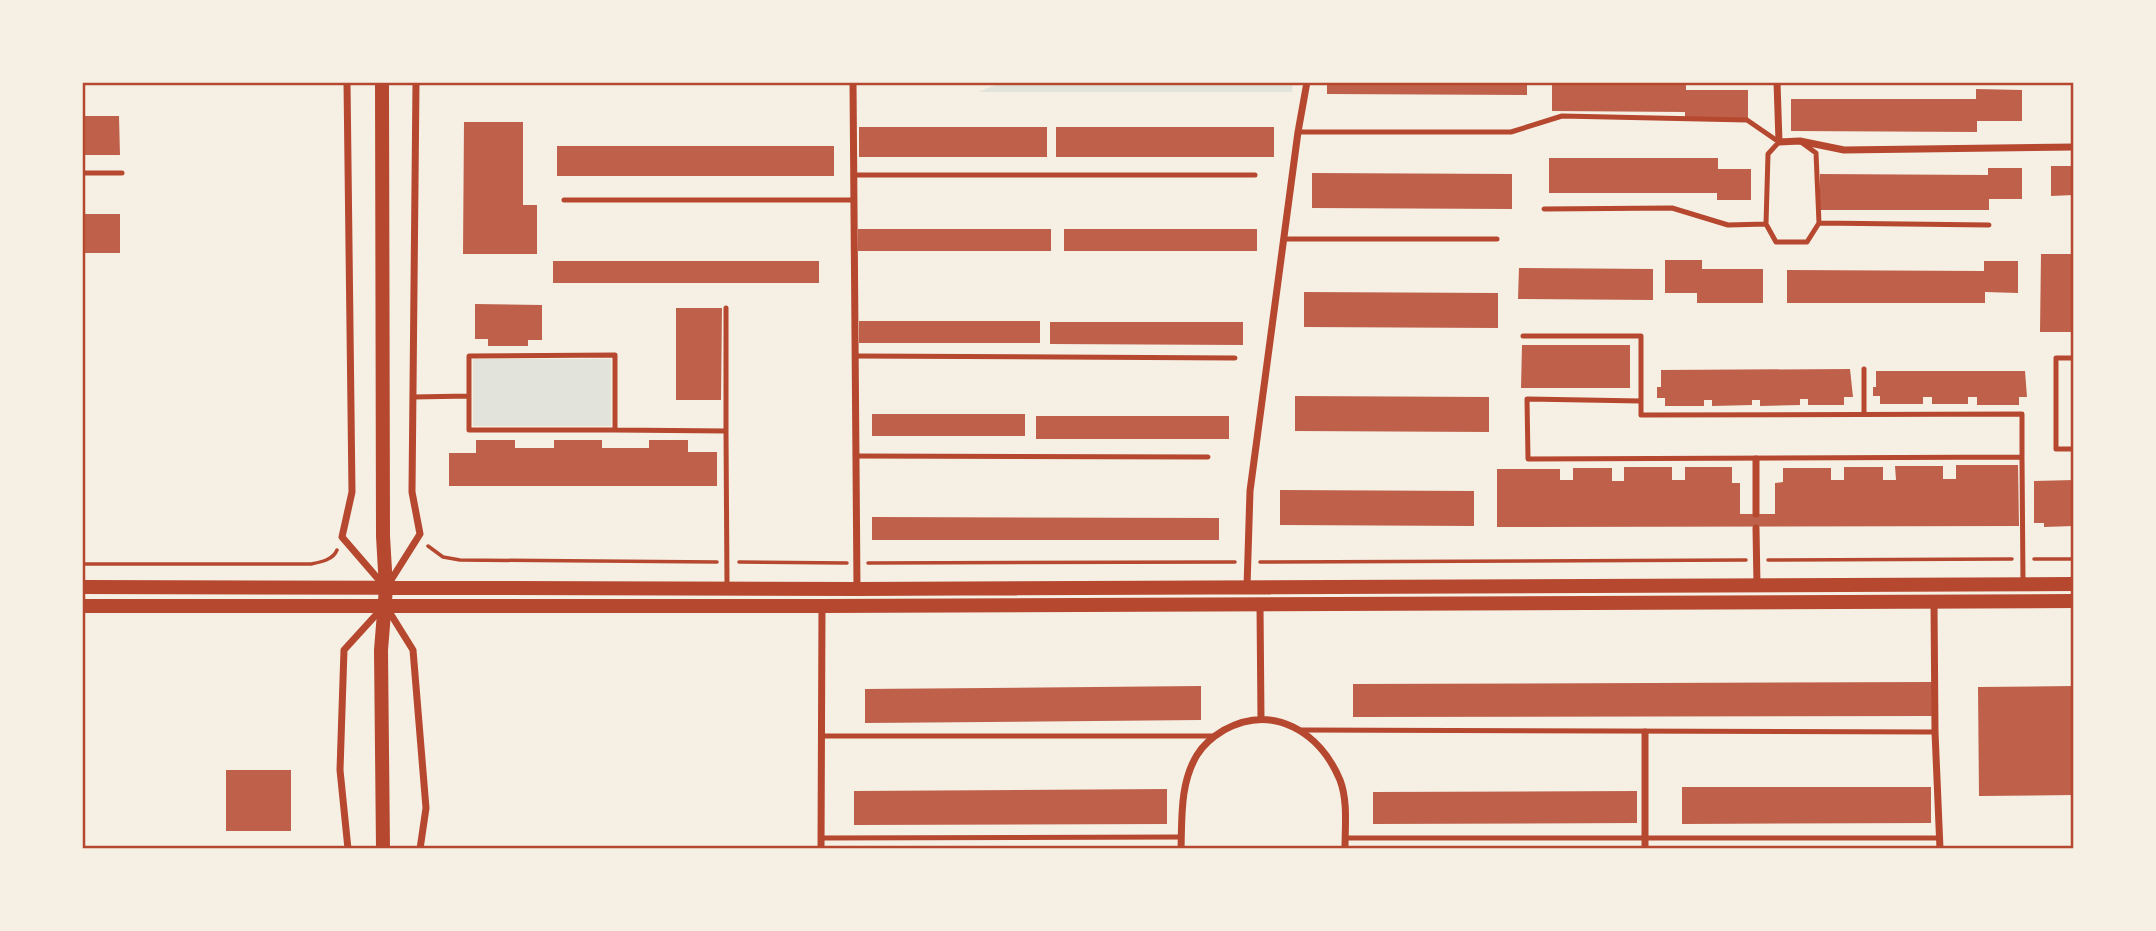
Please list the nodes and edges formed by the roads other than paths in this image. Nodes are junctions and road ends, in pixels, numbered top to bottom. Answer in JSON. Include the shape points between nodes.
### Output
{"nodes":[{"id":1,"x":347,"y":82,"type":"edge"},
{"id":2,"x":382,"y":82,"type":"edge"},
{"id":3,"x":416,"y":82,"type":"edge"},
{"id":4,"x":853,"y":82,"type":"edge"},
{"id":5,"x":1307,"y":82,"type":"edge"},
{"id":6,"x":1777,"y":82,"type":"edge"},
{"id":7,"x":1298,"y":132,"type":"junction"},
{"id":8,"x":1800,"y":141,"type":"junction"},
{"id":9,"x":1779,"y":142,"type":"junction"},
{"id":10,"x":2074,"y":148,"type":"edge"},
{"id":11,"x":82,"y":173,"type":"edge"},
{"id":12,"x":122,"y":173,"type":"dead end"},
{"id":13,"x":1255,"y":174,"type":"dead end"},
{"id":14,"x":854,"y":175,"type":"junction"},
{"id":15,"x":854,"y":200,"type":"junction"},
{"id":16,"x":564,"y":201,"type":"dead end"},
{"id":17,"x":1544,"y":209,"type":"dead end"},
{"id":18,"x":1819,"y":223,"type":"junction"},
{"id":19,"x":1766,"y":224,"type":"junction"},
{"id":20,"x":1989,"y":225,"type":"dead end"},
{"id":21,"x":1284,"y":239,"type":"junction"},
{"id":22,"x":1497,"y":239,"type":"dead end"},
{"id":23,"x":726,"y":308,"type":"dead end"},
{"id":24,"x":1523,"y":336,"type":"dead end"},
{"id":25,"x":855,"y":356,"type":"junction"},
{"id":26,"x":1235,"y":358,"type":"dead end"},
{"id":27,"x":2074,"y":358,"type":"edge"},
{"id":28,"x":1864,"y":369,"type":"dead end"},
{"id":29,"x":469,"y":396,"type":"junction"},
{"id":30,"x":413,"y":397,"type":"junction"},
{"id":31,"x":1641,"y":401,"type":"junction"},
{"id":32,"x":1864,"y":414,"type":"junction"},
{"id":33,"x":615,"y":430,"type":"junction"},
{"id":34,"x":726,"y":431,"type":"junction"},
{"id":35,"x":2074,"y":449,"type":"edge"},
{"id":36,"x":856,"y":456,"type":"junction"},
{"id":37,"x":1208,"y":457,"type":"dead end"},
{"id":38,"x":2022,"y":457,"type":"junction"},
{"id":39,"x":1756,"y":459,"type":"junction"},
{"id":40,"x":1756,"y":514,"type":"dead end"},
{"id":41,"x":1756,"y":528,"type":"dead end"},
{"id":42,"x":2023,"y":584,"type":"junction"},
{"id":43,"x":2074,"y":584,"type":"edge"},
{"id":44,"x":1757,"y":585,"type":"junction"},
{"id":45,"x":82,"y":587,"type":"edge"},
{"id":46,"x":1247,"y":587,"type":"junction"},
{"id":47,"x":386,"y":588,"type":"junction"},
{"id":48,"x":727,"y":589,"type":"junction"},
{"id":49,"x":858,"y":589,"type":"junction"},
{"id":50,"x":2074,"y":601,"type":"edge"},
{"id":51,"x":1934,"y":602,"type":"junction"},
{"id":52,"x":1260,"y":604,"type":"junction"},
{"id":53,"x":385,"y":605,"type":"junction"},
{"id":54,"x":82,"y":606,"type":"edge"},
{"id":55,"x":822,"y":606,"type":"junction"},
{"id":56,"x":1261,"y":719,"type":"junction"},
{"id":57,"x":1302,"y":730,"type":"junction"},
{"id":58,"x":1644,"y":732,"type":"junction"},
{"id":59,"x":1935,"y":732,"type":"junction"},
{"id":60,"x":821,"y":736,"type":"junction"},
{"id":61,"x":1214,"y":736,"type":"junction"},
{"id":62,"x":1181,"y":837,"type":"junction"},
{"id":63,"x":821,"y":838,"type":"junction"},
{"id":64,"x":1345,"y":838,"type":"junction"},
{"id":65,"x":1644,"y":838,"type":"junction"},
{"id":66,"x":1940,"y":838,"type":"junction"},
{"id":67,"x":348,"y":849,"type":"edge"},
{"id":68,"x":383,"y":849,"type":"edge"},
{"id":69,"x":420,"y":849,"type":"edge"},
{"id":70,"x":821,"y":849,"type":"edge"},
{"id":71,"x":1181,"y":849,"type":"edge"},
{"id":72,"x":1345,"y":849,"type":"edge"},
{"id":73,"x":1644,"y":849,"type":"edge"},
{"id":74,"x":1940,"y":849,"type":"edge"}],
"edges":[{"from":1,"to":47,"type":"street","via":[[352,492],[342,537]]},
{"from":2,"to":47,"type":"main road"},
{"from":3,"to":30,"type":"street"},
{"from":4,"to":14,"type":"street"},
{"from":5,"to":7,"type":"street"},
{"from":6,"to":9,"type":"street"},
{"from":7,"to":9,"type":"lane","via":[[1511,132],[1562,116],[1747,120]]},
{"from":7,"to":21,"type":"street"},
{"from":8,"to":9,"type":"street"},
{"from":8,"to":10,"type":"street","via":[[1843,150]]},
{"from":8,"to":18,"type":"lane","via":[[1816,153]]},
{"from":9,"to":19,"type":"lane","via":[[1768,154]]},
{"from":11,"to":12,"type":"lane"},
{"from":13,"to":14,"type":"lane"},
{"from":14,"to":15,"type":"street"},
{"from":15,"to":16,"type":"lane"},
{"from":15,"to":25,"type":"street"},
{"from":17,"to":19,"type":"lane","via":[[1672,208],[1728,225]]},
{"from":18,"to":19,"type":"lane","via":[[1807,242],[1776,242]]},
{"from":18,"to":20,"type":"lane"},
{"from":21,"to":22,"type":"lane"},
{"from":21,"to":46,"type":"street","via":[[1250,491]]},
{"from":23,"to":34,"type":"lane"},
{"from":24,"to":31,"type":"lane","via":[[1641,336]]},
{"from":25,"to":26,"type":"lane"},
{"from":25,"to":36,"type":"street"},
{"from":27,"to":35,"type":"lane","via":[[2056,358],[2056,449]]},
{"from":28,"to":32,"type":"lane"},
{"from":29,"to":30,"type":"lane"},
{"from":29,"to":33,"type":"lane","via":[[469,430]]},
{"from":29,"to":33,"type":"lane","via":[[469,356],[615,355]]},
{"from":30,"to":47,"type":"street","via":[[412,492],[420,534]]},
{"from":31,"to":32,"type":"lane","via":[[1641,415]]},
{"from":31,"to":39,"type":"lane","via":[[1527,399],[1528,459]]},
{"from":32,"to":38,"type":"lane","via":[[2022,414]]},
{"from":33,"to":34,"type":"lane"},
{"from":34,"to":48,"type":"lane"},
{"from":36,"to":37,"type":"lane"},
{"from":36,"to":49,"type":"street"},
{"from":38,"to":39,"type":"lane"},
{"from":38,"to":42,"type":"lane"},
{"from":39,"to":40,"type":"street"},
{"from":41,"to":44,"type":"street"},
{"from":42,"to":43,"type":"main road"},
{"from":42,"to":44,"type":"main road"},
{"from":44,"to":46,"type":"main road"},
{"from":45,"to":47,"type":"main road"},
{"from":46,"to":49,"type":"main road"},
{"from":47,"to":48,"type":"main road"},
{"from":47,"to":53,"type":"main road"},
{"from":48,"to":49,"type":"main road"},
{"from":50,"to":51,"type":"main road"},
{"from":51,"to":52,"type":"main road"},
{"from":51,"to":59,"type":"street"},
{"from":52,"to":55,"type":"main road"},
{"from":52,"to":56,"type":"street"},
{"from":53,"to":54,"type":"main road"},
{"from":53,"to":55,"type":"main road"},
{"from":53,"to":67,"type":"street","via":[[344,650],[340,770]]},
{"from":53,"to":68,"type":"main road","via":[[381,650]]},
{"from":53,"to":69,"type":"street","via":[[413,650],[426,808]]},
{"from":55,"to":60,"type":"street"},
{"from":56,"to":57,"type":"street"},
{"from":56,"to":61,"type":"street","via":[[1236,724]]},
{"from":57,"to":58,"type":"lane"},
{"from":57,"to":64,"type":"street","via":[[1318,744],[1341,781]]},
{"from":58,"to":59,"type":"lane"},
{"from":58,"to":65,"type":"street"},
{"from":59,"to":66,"type":"street"},
{"from":60,"to":61,"type":"lane"},
{"from":60,"to":63,"type":"street"},
{"from":61,"to":62,"type":"street","via":[[1197,755],[1188,778],[1181,802]]},
{"from":62,"to":63,"type":"lane"},
{"from":62,"to":71,"type":"street"},
{"from":63,"to":70,"type":"street"},
{"from":64,"to":65,"type":"lane"},
{"from":64,"to":72,"type":"street"},
{"from":65,"to":66,"type":"lane"},
{"from":65,"to":73,"type":"street"},
{"from":66,"to":74,"type":"street"}]}
